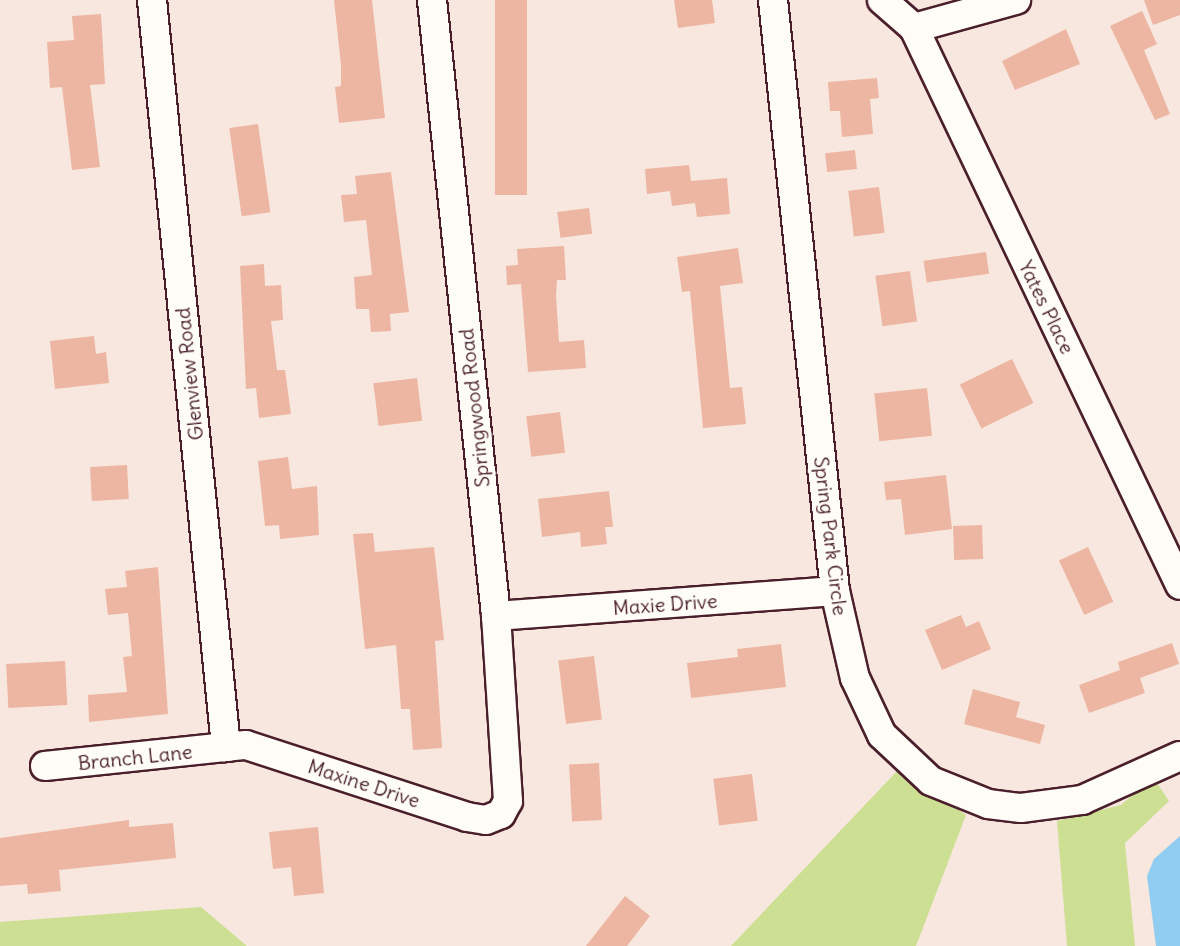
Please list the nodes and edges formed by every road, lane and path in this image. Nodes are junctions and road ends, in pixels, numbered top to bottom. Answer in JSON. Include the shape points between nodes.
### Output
{"nodes":[{"id":1,"x":152,"y":0,"type":"edge"},
{"id":2,"x":432,"y":0,"type":"edge"},
{"id":3,"x":773,"y":0,"type":"edge"},
{"id":4,"x":882,"y":0,"type":"edge"},
{"id":5,"x":1016,"y":0,"type":"edge"},
{"id":6,"x":914,"y":28,"type":"junction"},
{"id":7,"x":1180,"y":585,"type":"edge"},
{"id":8,"x":835,"y":591,"type":"junction"},
{"id":9,"x":496,"y":616,"type":"junction"},
{"id":10,"x":226,"y":747,"type":"junction"},
{"id":11,"x":1180,"y":756,"type":"edge"},
{"id":12,"x":45,"y":766,"type":"dead end"},
{"id":13,"x":501,"y":814,"type":"joint"}],
"edges":[{"from":1,"to":10,"type":"street","name":"Glenview Road"},
{"from":2,"to":9,"type":"street","name":"Springwood Road"},
{"from":3,"to":8,"type":"street","name":"Spring Park Circle"},
{"from":4,"to":6,"type":"street"},
{"from":5,"to":6,"type":"street"},
{"from":6,"to":7,"type":"street","name":"Yates Place"},
{"from":8,"to":9,"type":"street","name":"Maxie Drive"},
{"from":8,"to":11,"type":"street","name":"Spring Park Circle","via":[[855,678],[882,735],[902,758],[953,791],[988,804],[1052,806],[1112,788]]},
{"from":9,"to":13,"type":"street","name":"Springwood Road","via":[[511,785]]},
{"from":10,"to":12,"type":"street","name":"Branch Lane"},
{"from":10,"to":13,"type":"street","name":"Maxine Drive","via":[[246,745],[467,817],[486,820]]}]}
